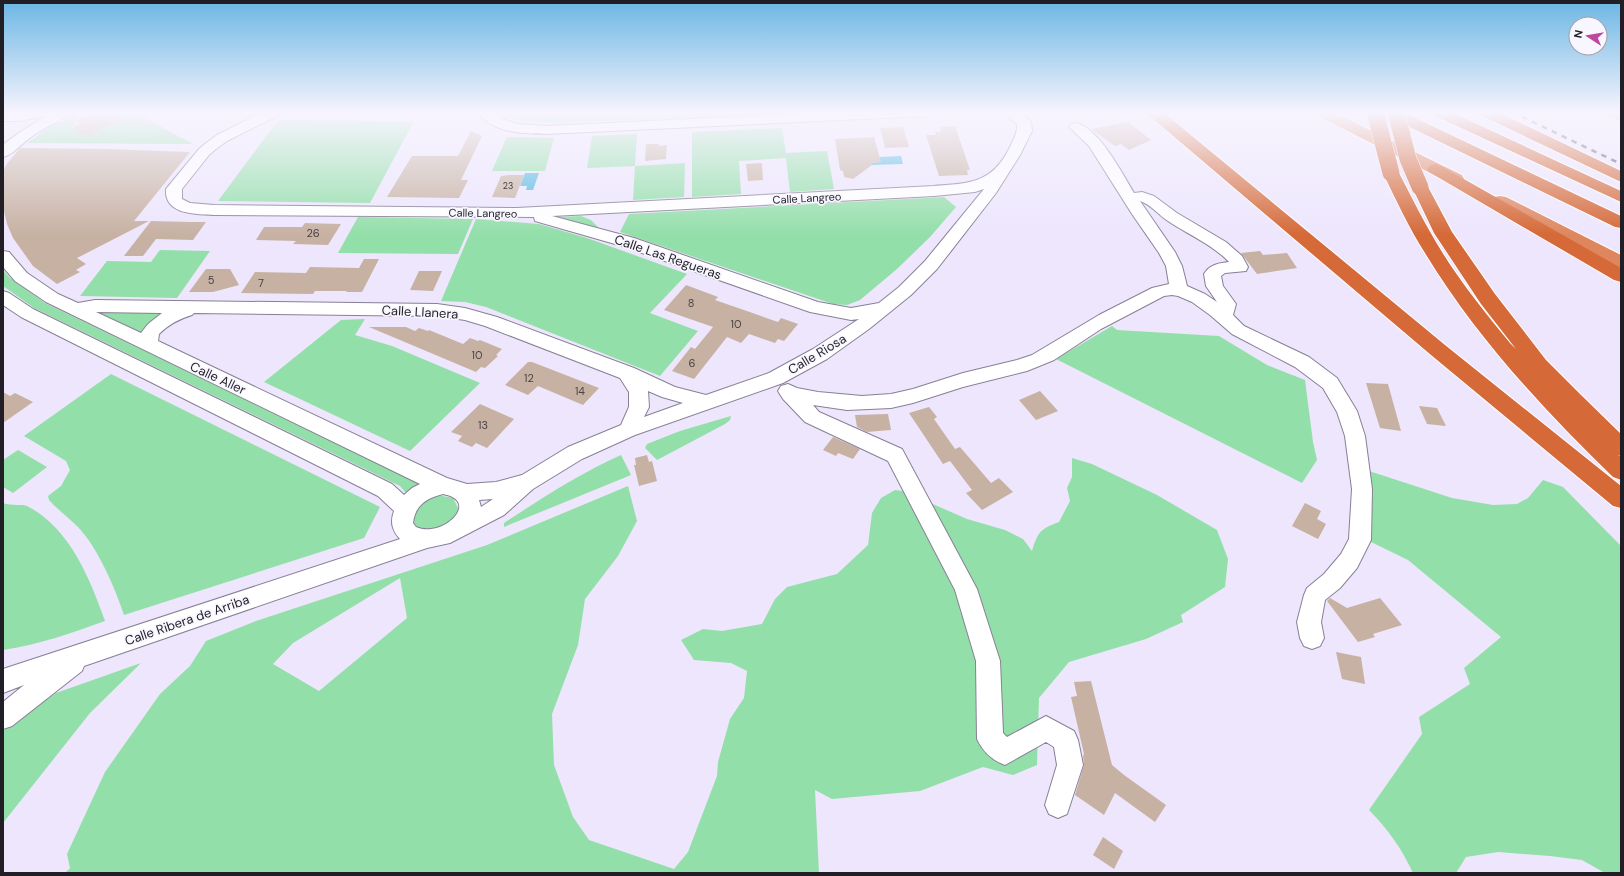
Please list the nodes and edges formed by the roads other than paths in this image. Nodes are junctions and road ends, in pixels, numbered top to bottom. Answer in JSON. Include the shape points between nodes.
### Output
{"nodes":[{"id":1,"x":203,"y":153,"type":"edge"},
{"id":2,"x":1013,"y":153,"type":"edge"},
{"id":3,"x":1101,"y":153,"type":"edge"},
{"id":4,"x":1203,"y":153,"type":"edge"},
{"id":5,"x":1385,"y":153,"type":"edge"},
{"id":6,"x":1403,"y":153,"type":"edge"},
{"id":7,"x":1406,"y":153,"type":"edge"},
{"id":8,"x":1475,"y":153,"type":"edge"},
{"id":9,"x":1526,"y":153,"type":"edge"},
{"id":10,"x":1571,"y":153,"type":"edge"},
{"id":11,"x":1435,"y":169,"type":"junction"},
{"id":12,"x":1003,"y":171,"type":"junction"},
{"id":13,"x":1621,"y":177,"type":"edge"},
{"id":14,"x":934,"y":192,"type":"junction"},
{"id":15,"x":1621,"y":197,"type":"edge"},
{"id":16,"x":1131,"y":198,"type":"junction"},
{"id":17,"x":624,"y":208,"type":"junction"},
{"id":18,"x":580,"y":210,"type":"junction"},
{"id":19,"x":517,"y":214,"type":"junction"},
{"id":20,"x":968,"y":218,"type":"junction"},
{"id":21,"x":1621,"y":223,"type":"edge"},
{"id":22,"x":606,"y":228,"type":"junction"},
{"id":23,"x":628,"y":242,"type":"junction"},
{"id":24,"x":3,"y":256,"type":"edge"},
{"id":25,"x":1621,"y":262,"type":"edge"},
{"id":26,"x":1621,"y":276,"type":"edge"},
{"id":27,"x":1178,"y":290,"type":"junction"},
{"id":28,"x":3,"y":297,"type":"edge"},
{"id":29,"x":204,"y":307,"type":"junction"},
{"id":30,"x":887,"y":307,"type":"junction"},
{"id":31,"x":816,"y":308,"type":"junction"},
{"id":32,"x":75,"y":310,"type":"junction"},
{"id":33,"x":1224,"y":317,"type":"junction"},
{"id":34,"x":1517,"y":335,"type":"junction"},
{"id":35,"x":149,"y":345,"type":"junction"},
{"id":36,"x":820,"y":354,"type":"junction"},
{"id":37,"x":627,"y":374,"type":"junction"},
{"id":38,"x":783,"y":386,"type":"junction"},
{"id":39,"x":704,"y":402,"type":"junction"},
{"id":40,"x":628,"y":430,"type":"junction"},
{"id":41,"x":1621,"y":435,"type":"edge"},
{"id":42,"x":1621,"y":447,"type":"edge"},
{"id":43,"x":1621,"y":471,"type":"edge"},
{"id":44,"x":526,"y":483,"type":"junction"},
{"id":45,"x":443,"y":486,"type":"junction"},
{"id":46,"x":465,"y":493,"type":"junction"},
{"id":47,"x":1621,"y":499,"type":"edge"},
{"id":48,"x":404,"y":517,"type":"junction"},
{"id":49,"x":460,"y":527,"type":"junction"},
{"id":50,"x":424,"y":540,"type":"junction"},
{"id":51,"x":370,"y":559,"type":"junction"},
{"id":52,"x":1312,"y":638,"type":"dead end"},
{"id":53,"x":84,"y":655,"type":"junction"},
{"id":54,"x":4,"y":680,"type":"edge"},
{"id":55,"x":3,"y":717,"type":"edge"},
{"id":56,"x":1058,"y":805,"type":"dead end"}],
"edges":[{"from":1,"to":19,"type":"street","name":"Calle Langreo","via":[[174,189],[176,202],[183,206],[199,209]]},
{"from":2,"to":12,"type":"street","name":"Calle Riosa"},
{"from":3,"to":16,"type":"street"},
{"from":4,"to":47,"type":"highway"},
{"from":5,"to":43,"type":"highway","bridge":true,"via":[[1391,173],[1413,218],[1442,266],[1485,325],[1560,412]]},
{"from":6,"to":11,"type":"highway"},
{"from":7,"to":34,"type":"highway","bridge":true,"via":[[1420,187],[1443,232],[1488,299]]},
{"from":8,"to":21,"type":"highway"},
{"from":9,"to":15,"type":"highway"},
{"from":10,"to":13,"type":"highway"},
{"from":11,"to":25,"type":"highway"},
{"from":11,"to":26,"type":"highway"},
{"from":12,"to":14,"type":"street","via":[[974,187]]},
{"from":12,"to":20,"type":"street","name":"Calle Riosa"},
{"from":14,"to":17,"type":"street","name":"Calle Langreo"},
{"from":14,"to":20,"type":"street","via":[[952,195],[965,206]]},
{"from":16,"to":27,"type":"street","via":[[1170,256]]},
{"from":16,"to":33,"type":"street","via":[[1149,199],[1237,259],[1240,267],[1220,268],[1212,274],[1227,304]]},
{"from":17,"to":18,"type":"street","name":"Calle Langreo"},
{"from":17,"to":22,"type":"street","via":[[611,219]]},
{"from":18,"to":19,"type":"street","name":"Calle Langreo"},
{"from":18,"to":22,"type":"street","via":[[598,220]]},
{"from":19,"to":23,"type":"street","name":"Calle Las Regueras"},
{"from":20,"to":30,"type":"street","name":"Calle Riosa","via":[[931,265]]},
{"from":22,"to":23,"type":"street","via":[[613,235]]},
{"from":23,"to":31,"type":"street","name":"Calle Las Regueras"},
{"from":24,"to":32,"type":"street","name":"Calle Aller","via":[[21,277],[34,287]]},
{"from":27,"to":33,"type":"street","via":[[1207,304]]},
{"from":27,"to":38,"type":"street","via":[[1171,289],[1154,295],[1097,324],[1045,357],[904,398],[876,402],[816,399]]},
{"from":28,"to":48,"type":"street","name":"Calle Aller","via":[[27,313],[385,490]]},
{"from":29,"to":32,"type":"street","name":"Calle Llanera","via":[[95,306]]},
{"from":29,"to":35,"type":"street","name":"Calle Llanera","via":[[178,312],[161,321],[150,332]]},
{"from":29,"to":37,"type":"street","name":"Calle Llanera","via":[[437,310],[465,314],[491,321]]},
{"from":30,"to":31,"type":"street","name":"Calle Las Regueras","via":[[851,314]]},
{"from":30,"to":36,"type":"street","name":"Calle Riosa"},
{"from":31,"to":36,"type":"street","name":"Calle Las Regueras","via":[[827,315],[832,323],[829,339]]},
{"from":32,"to":35,"type":"street","name":"Calle Aller"},
{"from":33,"to":52,"type":"street","via":[[1238,330],[1302,362],[1330,383],[1347,411],[1355,436],[1362,489],[1360,540],[1349,562],[1315,595],[1309,622]]},
{"from":34,"to":41,"type":"highway"},
{"from":34,"to":42,"type":"highway","via":[[1539,365]]},
{"from":35,"to":45,"type":"street","name":"Calle Aller"},
{"from":36,"to":38,"type":"street","name":"Calle Riosa"},
{"from":37,"to":39,"type":"street","name":"Calle Llanera","via":[[669,392]]},
{"from":37,"to":40,"type":"street","via":[[639,391],[639,407]]},
{"from":38,"to":39,"type":"street","name":"Calle Riosa"},
{"from":38,"to":56,"type":"street","via":[[812,417],[895,454],[966,589],[988,661],[990,739],[1005,752],[1046,728],[1065,740],[1070,765]]},
{"from":39,"to":40,"type":"street","name":"Calle Riosa"},
{"from":40,"to":44,"type":"street","name":"Calle Riosa","via":[[575,453]]},
{"from":44,"to":46,"type":"street","name":"Calle Riosa","via":[[496,490]]},
{"from":44,"to":49,"type":"street","name":"Calle Riosa","via":[[496,508]]},
{"from":45,"to":46,"type":"street","via":[[457,488]]},
{"from":45,"to":48,"type":"street","via":[[420,494]]},
{"from":46,"to":49,"type":"street","via":[[470,501],[470,508],[467,518]]},
{"from":48,"to":50,"type":"street","via":[[410,536]]},
{"from":48,"to":51,"type":"street","name":"Calle Ribera de Arriba"},
{"from":49,"to":50,"type":"street","via":[[448,536]]},
{"from":50,"to":51,"type":"street","name":"Calle Ribera de Arriba"},
{"from":51,"to":53,"type":"street","name":"Calle Ribera de Arriba"},
{"from":53,"to":54,"type":"street","name":"Calle Ribera de Arriba"},
{"from":53,"to":55,"type":"street"}]}
